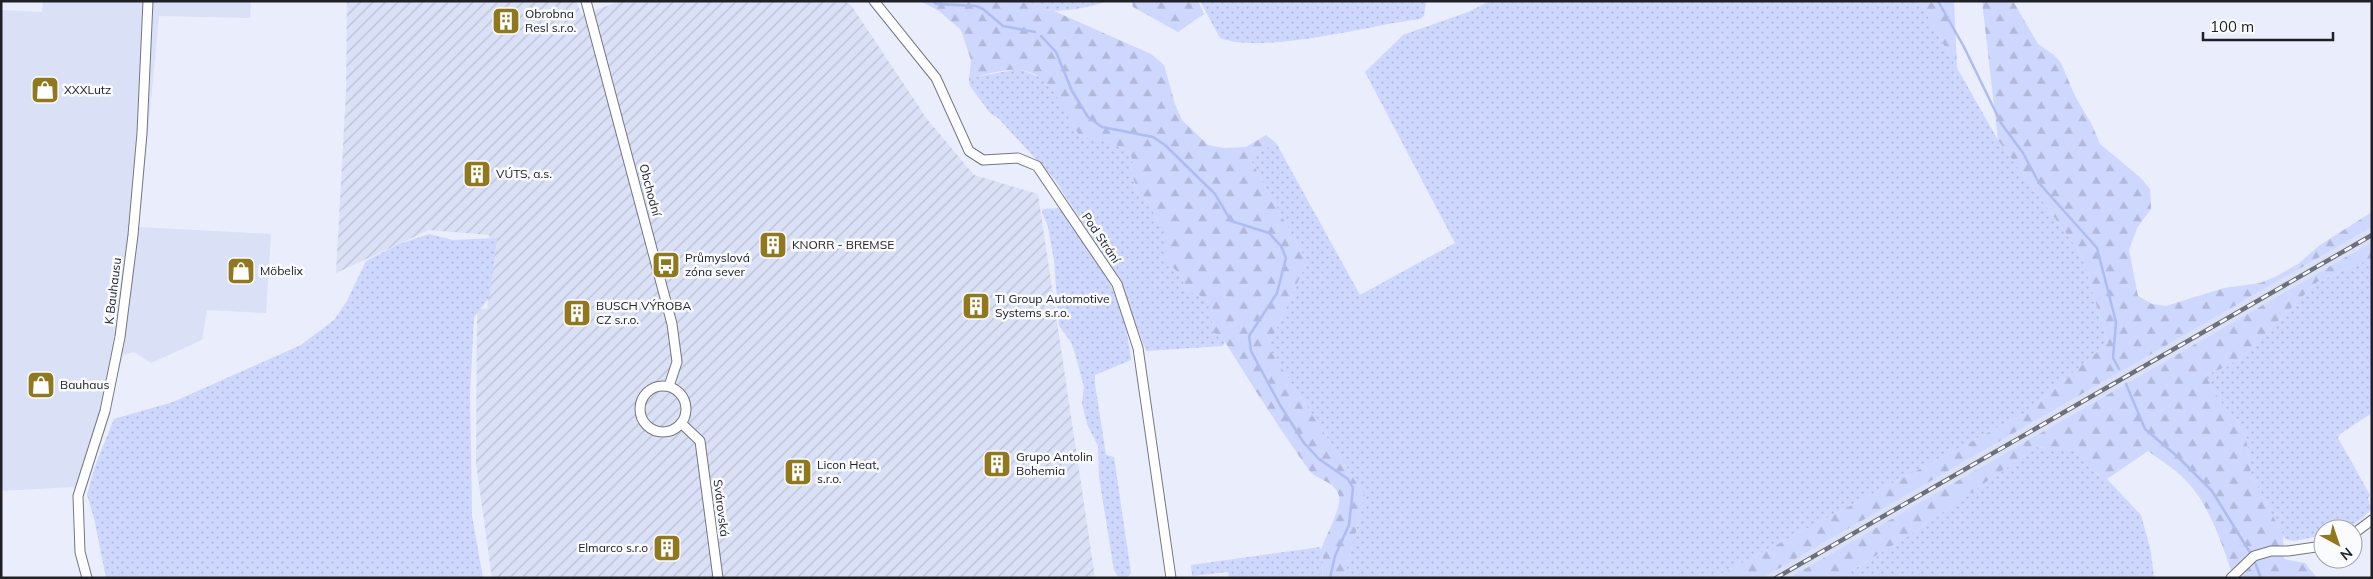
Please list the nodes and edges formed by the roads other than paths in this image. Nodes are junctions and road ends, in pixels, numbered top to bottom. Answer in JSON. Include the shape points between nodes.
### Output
{"nodes":[{"id":1,"x":148,"y":1,"type":"edge"},
{"id":2,"x":586,"y":1,"type":"edge"},
{"id":3,"x":874,"y":1,"type":"edge"},
{"id":4,"x":668,"y":386,"type":"junction"},
{"id":5,"x":682,"y":423,"type":"junction"},
{"id":6,"x":2313,"y":547,"type":"edge"},
{"id":7,"x":87,"y":578,"type":"edge"},
{"id":8,"x":718,"y":578,"type":"edge"},
{"id":9,"x":1171,"y":578,"type":"edge"},
{"id":10,"x":2230,"y":578,"type":"edge"}],
"edges":[{"from":1,"to":7,"type":"street","name":"K Bauhausu","via":[[141,142],[120,337],[105,411],[78,496],[80,552]]},
{"from":2,"to":4,"type":"street","name":"Obchodní","via":[[672,324],[677,362]]},
{"from":3,"to":9,"type":"street","name":"Pod Strání","via":[[936,78],[969,151],[983,160],[1018,158],[1037,166],[1117,284],[1138,348]]},
{"from":4,"to":5,"type":"street","via":[[676,389],[686,403]]},
{"from":4,"to":5,"type":"street","via":[[649,390],[643,398],[641,414],[651,428],[658,431],[675,429]]},
{"from":5,"to":8,"type":"street","name":"Svárovská","via":[[700,441]]},
{"from":6,"to":10,"type":"street","via":[[2271,551],[2254,556]]}]}
